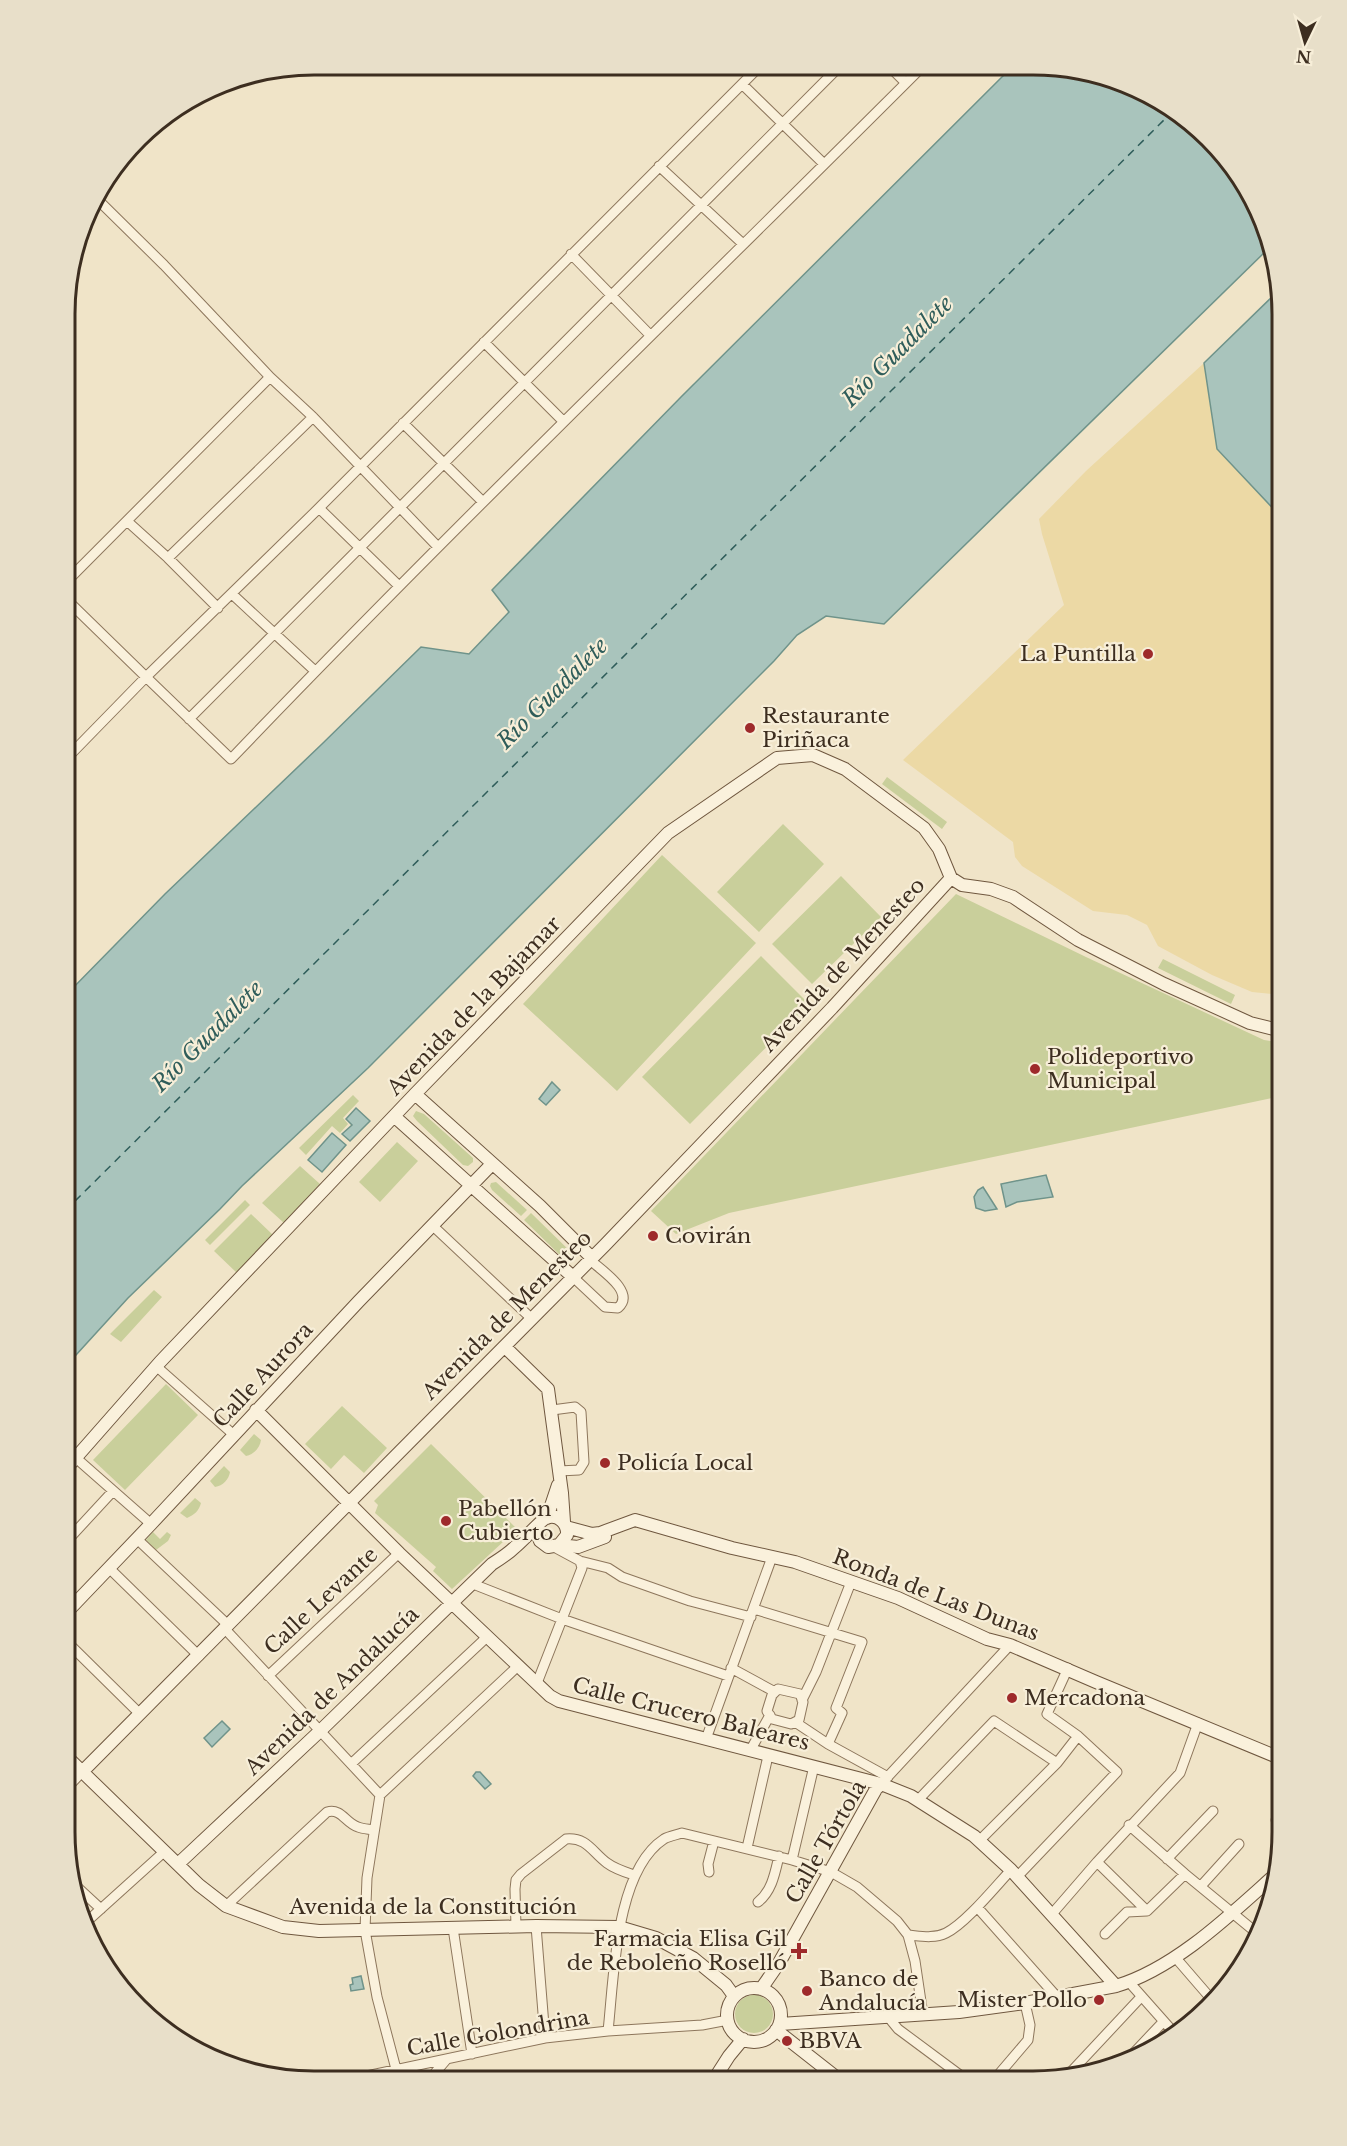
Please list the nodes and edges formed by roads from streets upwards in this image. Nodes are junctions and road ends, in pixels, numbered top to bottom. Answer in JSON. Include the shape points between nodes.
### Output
{"nodes":[{"id":1,"x":751,"y":75,"type":"edge"},
{"id":2,"x":831,"y":75,"type":"edge"},
{"id":3,"x":898,"y":75,"type":"edge"},
{"id":4,"x":914,"y":75,"type":"edge"},
{"id":5,"x":906,"y":83,"type":"junction"},
{"id":6,"x":742,"y":84,"type":"junction"},
{"id":7,"x":783,"y":123,"type":"junction"},
{"id":8,"x":824,"y":164,"type":"junction"},
{"id":9,"x":659,"y":166,"type":"junction"},
{"id":10,"x":102,"y":204,"type":"edge"},
{"id":11,"x":701,"y":205,"type":"junction"},
{"id":12,"x":743,"y":244,"type":"junction"},
{"id":13,"x":571,"y":254,"type":"junction"},
{"id":14,"x":611,"y":295,"type":"junction"},
{"id":15,"x":650,"y":335,"type":"junction"},
{"id":16,"x":484,"y":342,"type":"junction"},
{"id":17,"x":270,"y":377,"type":"junction"},
{"id":18,"x":525,"y":382,"type":"junction"},
{"id":19,"x":313,"y":417,"type":"junction"},
{"id":20,"x":563,"y":421,"type":"junction"},
{"id":21,"x":404,"y":423,"type":"junction"},
{"id":22,"x":444,"y":463,"type":"junction"},
{"id":23,"x":361,"y":466,"type":"junction"},
{"id":24,"x":483,"y":502,"type":"junction"},
{"id":25,"x":400,"y":507,"type":"junction"},
{"id":26,"x":319,"y":508,"type":"junction"},
{"id":27,"x":127,"y":521,"type":"junction"},
{"id":28,"x":438,"y":547,"type":"junction"},
{"id":29,"x":359,"y":548,"type":"junction"},
{"id":30,"x":168,"y":558,"type":"junction"},
{"id":31,"x":75,"y":573,"type":"edge"},
{"id":32,"x":399,"y":586,"type":"junction"},
{"id":33,"x":232,"y":594,"type":"junction"},
{"id":34,"x":75,"y":608,"type":"edge"},
{"id":35,"x":218,"y":608,"type":"junction"},
{"id":36,"x":274,"y":633,"type":"junction"},
{"id":37,"x":315,"y":671,"type":"junction"},
{"id":38,"x":146,"y":677,"type":"junction"},
{"id":39,"x":189,"y":719,"type":"junction"},
{"id":40,"x":75,"y":750,"type":"edge"},
{"id":41,"x":951,"y":878,"type":"junction"},
{"id":42,"x":1272,"y":1028,"type":"edge"},
{"id":43,"x":415,"y":1094,"type":"junction"},
{"id":44,"x":394,"y":1117,"type":"junction"},
{"id":45,"x":492,"y":1164,"type":"junction"},
{"id":46,"x":472,"y":1185,"type":"junction"},
{"id":47,"x":433,"y":1226,"type":"junction"},
{"id":48,"x":591,"y":1259,"type":"junction"},
{"id":49,"x":573,"y":1277,"type":"junction"},
{"id":50,"x":532,"y":1320,"type":"junction"},
{"id":51,"x":505,"y":1347,"type":"junction"},
{"id":52,"x":156,"y":1366,"type":"junction"},
{"id":53,"x":256,"y":1410,"type":"junction"},
{"id":54,"x":552,"y":1410,"type":"junction"},
{"id":55,"x":234,"y":1435,"type":"junction"},
{"id":56,"x":76,"y":1458,"type":"joint"},
{"id":57,"x":559,"y":1476,"type":"junction"},
{"id":58,"x":113,"y":1491,"type":"junction"},
{"id":59,"x":350,"y":1504,"type":"junction"},
{"id":60,"x":634,"y":1520,"type":"junction"},
{"id":61,"x":542,"y":1522,"type":"junction"},
{"id":62,"x":152,"y":1524,"type":"junction"},
{"id":63,"x":565,"y":1524,"type":"junction"},
{"id":64,"x":75,"y":1532,"type":"edge"},
{"id":65,"x":137,"y":1539,"type":"junction"},
{"id":66,"x":540,"y":1541,"type":"junction"},
{"id":67,"x":556,"y":1546,"type":"junction"},
{"id":68,"x":514,"y":1548,"type":"junction"},
{"id":69,"x":399,"y":1553,"type":"junction"},
{"id":70,"x":772,"y":1557,"type":"junction"},
{"id":71,"x":580,"y":1562,"type":"junction"},
{"id":72,"x":109,"y":1568,"type":"junction"},
{"id":73,"x":851,"y":1582,"type":"junction"},
{"id":74,"x":473,"y":1584,"type":"junction"},
{"id":75,"x":453,"y":1603,"type":"junction"},
{"id":76,"x":75,"y":1604,"type":"edge"},
{"id":77,"x":752,"y":1613,"type":"junction"},
{"id":78,"x":562,"y":1618,"type":"junction"},
{"id":79,"x":227,"y":1627,"type":"junction"},
{"id":80,"x":832,"y":1632,"type":"junction"},
{"id":81,"x":488,"y":1638,"type":"junction"},
{"id":82,"x":1011,"y":1645,"type":"junction"},
{"id":83,"x":75,"y":1650,"type":"edge"},
{"id":84,"x":199,"y":1656,"type":"junction"},
{"id":85,"x":518,"y":1666,"type":"junction"},
{"id":86,"x":1068,"y":1668,"type":"junction"},
{"id":87,"x":730,"y":1672,"type":"junction"},
{"id":88,"x":268,"y":1676,"type":"junction"},
{"id":89,"x":537,"y":1683,"type":"junction"},
{"id":90,"x":775,"y":1692,"type":"junction"},
{"id":91,"x":802,"y":1700,"type":"junction"},
{"id":92,"x":140,"y":1714,"type":"junction"},
{"id":93,"x":770,"y":1715,"type":"junction"},
{"id":94,"x":795,"y":1722,"type":"junction"},
{"id":95,"x":1198,"y":1723,"type":"junction"},
{"id":96,"x":320,"y":1731,"type":"junction"},
{"id":97,"x":1078,"y":1736,"type":"junction"},
{"id":98,"x":706,"y":1739,"type":"junction"},
{"id":99,"x":828,"y":1744,"type":"junction"},
{"id":100,"x":750,"y":1751,"type":"junction"},
{"id":101,"x":1272,"y":1755,"type":"edge"},
{"id":102,"x":768,"y":1756,"type":"junction"},
{"id":103,"x":1057,"y":1763,"type":"junction"},
{"id":104,"x":351,"y":1764,"type":"junction"},
{"id":105,"x":75,"y":1765,"type":"edge"},
{"id":106,"x":814,"y":1766,"type":"junction"},
{"id":107,"x":82,"y":1772,"type":"junction"},
{"id":108,"x":75,"y":1779,"type":"edge"},
{"id":109,"x":885,"y":1780,"type":"junction"},
{"id":110,"x":380,"y":1795,"type":"junction"},
{"id":111,"x":918,"y":1800,"type":"junction"},
{"id":112,"x":1213,"y":1811,"type":"dead end"},
{"id":113,"x":1129,"y":1825,"type":"junction"},
{"id":114,"x":374,"y":1830,"type":"junction"},
{"id":115,"x":714,"y":1841,"type":"junction"},
{"id":116,"x":979,"y":1841,"type":"junction"},
{"id":117,"x":1239,"y":1844,"type":"dead end"},
{"id":118,"x":747,"y":1848,"type":"junction"},
{"id":119,"x":165,"y":1851,"type":"junction"},
{"id":120,"x":779,"y":1856,"type":"junction"},
{"id":121,"x":1167,"y":1859,"type":"junction"},
{"id":122,"x":792,"y":1860,"type":"junction"},
{"id":123,"x":1096,"y":1862,"type":"junction"},
{"id":124,"x":178,"y":1864,"type":"junction"},
{"id":125,"x":709,"y":1872,"type":"dead end"},
{"id":126,"x":831,"y":1872,"type":"junction"},
{"id":127,"x":1014,"y":1874,"type":"junction"},
{"id":128,"x":1185,"y":1874,"type":"junction"},
{"id":129,"x":634,"y":1875,"type":"junction"},
{"id":130,"x":1266,"y":1883,"type":"edge"},
{"id":131,"x":1201,"y":1886,"type":"junction"},
{"id":132,"x":83,"y":1892,"type":"edge"},
{"id":133,"x":758,"y":1902,"type":"dead end"},
{"id":134,"x":226,"y":1906,"type":"junction"},
{"id":135,"x":977,"y":1907,"type":"junction"},
{"id":136,"x":101,"y":1909,"type":"junction"},
{"id":137,"x":1147,"y":1911,"type":"junction"},
{"id":138,"x":1052,"y":1914,"type":"junction"},
{"id":139,"x":1232,"y":1914,"type":"junction"},
{"id":140,"x":91,"y":1918,"type":"edge"},
{"id":141,"x":536,"y":1926,"type":"junction"},
{"id":142,"x":516,"y":1927,"type":"junction"},
{"id":143,"x":619,"y":1928,"type":"junction"},
{"id":144,"x":453,"y":1929,"type":"junction"},
{"id":145,"x":1251,"y":1929,"type":"edge"},
{"id":146,"x":365,"y":1930,"type":"junction"},
{"id":147,"x":1105,"y":1934,"type":"dead end"},
{"id":148,"x":908,"y":1935,"type":"junction"},
{"id":149,"x":1175,"y":1957,"type":"junction"},
{"id":150,"x":1129,"y":1982,"type":"junction"},
{"id":151,"x":1116,"y":1986,"type":"junction"},
{"id":152,"x":761,"y":1989,"type":"junction"},
{"id":153,"x":1208,"y":1995,"type":"edge"},
{"id":154,"x":734,"y":1996,"type":"junction"},
{"id":155,"x":1057,"y":1997,"type":"junction"},
{"id":156,"x":1141,"y":1997,"type":"junction"},
{"id":157,"x":1025,"y":2003,"type":"junction"},
{"id":158,"x":923,"y":2015,"type":"junction"},
{"id":159,"x":889,"y":2018,"type":"junction"},
{"id":160,"x":728,"y":2020,"type":"junction"},
{"id":161,"x":1163,"y":2022,"type":"junction"},
{"id":162,"x":778,"y":2027,"type":"junction"},
{"id":163,"x":1169,"y":2028,"type":"edge"},
{"id":164,"x":608,"y":2031,"type":"junction"},
{"id":165,"x":545,"y":2038,"type":"junction"},
{"id":166,"x":743,"y":2040,"type":"junction"},
{"id":167,"x":1142,"y":2044,"type":"edge"},
{"id":168,"x":472,"y":2054,"type":"junction"},
{"id":169,"x":446,"y":2060,"type":"junction"},
{"id":170,"x":1076,"y":2067,"type":"edge"},
{"id":171,"x":396,"y":2069,"type":"junction"},
{"id":172,"x":387,"y":2071,"type":"edge"},
{"id":173,"x":437,"y":2071,"type":"edge"},
{"id":174,"x":719,"y":2071,"type":"edge"},
{"id":175,"x":829,"y":2071,"type":"edge"},
{"id":176,"x":955,"y":2071,"type":"edge"},
{"id":177,"x":1002,"y":2071,"type":"edge"}],
"edges":[{"from":1,"to":6,"type":"street"},
{"from":2,"to":7,"type":"street"},
{"from":3,"to":5,"type":"street"},
{"from":4,"to":5,"type":"street"},
{"from":5,"to":8,"type":"street"},
{"from":6,"to":7,"type":"street"},
{"from":6,"to":9,"type":"street"},
{"from":7,"to":8,"type":"street"},
{"from":7,"to":11,"type":"street"},
{"from":8,"to":12,"type":"street"},
{"from":9,"to":11,"type":"street"},
{"from":9,"to":13,"type":"street"},
{"from":10,"to":17,"type":"street"},
{"from":11,"to":12,"type":"street"},
{"from":11,"to":14,"type":"street"},
{"from":12,"to":15,"type":"street"},
{"from":13,"to":14,"type":"street"},
{"from":13,"to":16,"type":"street"},
{"from":14,"to":15,"type":"street"},
{"from":14,"to":18,"type":"street"},
{"from":15,"to":20,"type":"street"},
{"from":16,"to":18,"type":"street"},
{"from":16,"to":21,"type":"street"},
{"from":17,"to":19,"type":"street"},
{"from":17,"to":27,"type":"street"},
{"from":18,"to":20,"type":"street"},
{"from":18,"to":22,"type":"street"},
{"from":19,"to":23,"type":"street"},
{"from":19,"to":30,"type":"street"},
{"from":20,"to":24,"type":"street"},
{"from":21,"to":22,"type":"street"},
{"from":21,"to":23,"type":"street"},
{"from":22,"to":24,"type":"street"},
{"from":22,"to":25,"type":"street"},
{"from":23,"to":25,"type":"street"},
{"from":23,"to":26,"type":"street"},
{"from":24,"to":28,"type":"street"},
{"from":25,"to":28,"type":"street"},
{"from":25,"to":29,"type":"street"},
{"from":26,"to":29,"type":"street"},
{"from":26,"to":33,"type":"street"},
{"from":27,"to":30,"type":"street"},
{"from":27,"to":31,"type":"street"},
{"from":28,"to":32,"type":"street"},
{"from":29,"to":32,"type":"street"},
{"from":29,"to":36,"type":"street"},
{"from":30,"to":35,"type":"street"},
{"from":32,"to":37,"type":"street"},
{"from":33,"to":35,"type":"street"},
{"from":33,"to":36,"type":"street"},
{"from":34,"to":38,"type":"street"},
{"from":35,"to":38,"type":"street"},
{"from":36,"to":37,"type":"street"},
{"from":36,"to":39,"type":"street"},
{"from":37,"to":39,"type":"street","via":[[231,759]]},
{"from":38,"to":39,"type":"street"},
{"from":38,"to":40,"type":"street"},
{"from":41,"to":42,"type":"street","via":[[962,885],[1013,897],[1078,940],[1164,984],[1250,1023]]},
{"from":41,"to":43,"type":"street","name":"Avenida de la Bajamar","via":[[939,849],[924,828],[845,769],[813,755],[777,758],[668,833]]},
{"from":41,"to":48,"type":"street","name":"Avenida de Menesteo"},
{"from":43,"to":44,"type":"street","name":"Avenida de la Bajamar"},
{"from":43,"to":45,"type":"street"},
{"from":44,"to":46,"type":"street"},
{"from":44,"to":52,"type":"street","name":"Avenida de la Bajamar"},
{"from":45,"to":46,"type":"street","name":"Calle Aurora"},
{"from":45,"to":48,"type":"street"},
{"from":46,"to":47,"type":"street","name":"Calle Aurora"},
{"from":46,"to":49,"type":"street"},
{"from":47,"to":50,"type":"street"},
{"from":47,"to":53,"type":"street","name":"Calle Aurora"},
{"from":48,"to":49,"type":"street","name":"Avenida de Menesteo"},
{"from":48,"to":49,"type":"street","via":[[618,1285],[623,1305],[605,1307]]},
{"from":49,"to":50,"type":"street","name":"Avenida de Menesteo"},
{"from":50,"to":51,"type":"street","name":"Avenida de Menesteo"},
{"from":51,"to":54,"type":"street","via":[[548,1389]]},
{"from":51,"to":59,"type":"street","name":"Avenida de Menesteo"},
{"from":52,"to":55,"type":"street"},
{"from":52,"to":56,"type":"street","name":"Avenida de la Bajamar"},
{"from":53,"to":55,"type":"street","name":"Calle Aurora"},
{"from":53,"to":59,"type":"street","name":"Calle Crucero Baleares"},
{"from":54,"to":57,"type":"street"},
{"from":54,"to":57,"type":"street","via":[[575,1407],[581,1412],[584,1462],[579,1470]]},
{"from":55,"to":62,"type":"street","name":"Calle Aurora"},
{"from":56,"to":58,"type":"street"},
{"from":57,"to":61,"type":"street"},
{"from":57,"to":63,"type":"street"},
{"from":58,"to":62,"type":"street"},
{"from":58,"to":64,"type":"street"},
{"from":59,"to":69,"type":"street","name":"Calle Crucero Baleares"},
{"from":59,"to":79,"type":"street","name":"Avenida de Menesteo"},
{"from":60,"to":63,"type":"street","via":[[592,1534]]},
{"from":60,"to":67,"type":"street","via":[[608,1536],[578,1547]]},
{"from":60,"to":70,"type":"street","name":"Ronda de Las Dunas"},
{"from":61,"to":63,"type":"street","via":[[556,1517]]},
{"from":61,"to":66,"type":"street","via":[[537,1532]]},
{"from":61,"to":68,"type":"street","name":"Avenida de Andalucía"},
{"from":62,"to":65,"type":"street","name":"Calle Aurora"},
{"from":63,"to":67,"type":"street","via":[[565,1539]]},
{"from":65,"to":72,"type":"street","name":"Calle Aurora"},
{"from":65,"to":79,"type":"street"},
{"from":66,"to":67,"type":"street","via":[[548,1547]]},
{"from":66,"to":68,"type":"street","name":"Avenida de Andalucía"},
{"from":67,"to":71,"type":"street"},
{"from":68,"to":74,"type":"street","name":"Avenida de Andalucía"},
{"from":69,"to":75,"type":"street","name":"Calle Crucero Baleares"},
{"from":69,"to":88,"type":"street","name":"Calle Levante"},
{"from":70,"to":73,"type":"street","name":"Ronda de Las Dunas"},
{"from":70,"to":77,"type":"street"},
{"from":71,"to":77,"type":"street","via":[[608,1568],[622,1577],[698,1604]]},
{"from":71,"to":78,"type":"street","via":[[582,1568]]},
{"from":72,"to":76,"type":"street","name":"Calle Aurora"},
{"from":72,"to":84,"type":"street"},
{"from":73,"to":80,"type":"street"},
{"from":73,"to":82,"type":"street","name":"Ronda de Las Dunas","via":[[898,1598],[987,1639]]},
{"from":74,"to":75,"type":"street","name":"Avenida de Andalucía"},
{"from":74,"to":78,"type":"street"},
{"from":75,"to":81,"type":"street","name":"Calle Crucero Baleares"},
{"from":75,"to":96,"type":"street","name":"Avenida de Andalucía"},
{"from":77,"to":80,"type":"street"},
{"from":77,"to":87,"type":"street"},
{"from":78,"to":87,"type":"street"},
{"from":78,"to":89,"type":"street"},
{"from":79,"to":84,"type":"street","name":"Avenida de Menesteo"},
{"from":79,"to":88,"type":"street"},
{"from":80,"to":91,"type":"street"},
{"from":80,"to":99,"type":"street","via":[[862,1642],[836,1708],[842,1713]]},
{"from":81,"to":85,"type":"street","name":"Calle Crucero Baleares"},
{"from":81,"to":104,"type":"street"},
{"from":82,"to":86,"type":"street","name":"Ronda de Las Dunas"},
{"from":82,"to":109,"type":"street","name":"Calle Tórtola"},
{"from":83,"to":92,"type":"street"},
{"from":84,"to":92,"type":"street","name":"Avenida de Menesteo"},
{"from":85,"to":89,"type":"street","name":"Calle Crucero Baleares"},
{"from":85,"to":110,"type":"street"},
{"from":86,"to":95,"type":"street","name":"Ronda de Las Dunas"},
{"from":86,"to":97,"type":"street","via":[[1047,1714]]},
{"from":87,"to":90,"type":"street"},
{"from":87,"to":98,"type":"street"},
{"from":88,"to":96,"type":"street"},
{"from":89,"to":98,"type":"street","name":"Calle Crucero Baleares","via":[[559,1701]]},
{"from":90,"to":91,"type":"street","via":[[778,1689],[800,1694]]},
{"from":90,"to":93,"type":"street","via":[[767,1711]]},
{"from":91,"to":94,"type":"street","via":[[799,1720]]},
{"from":92,"to":107,"type":"street","name":"Avenida de Menesteo"},
{"from":93,"to":94,"type":"street","via":[[772,1719]]},
{"from":93,"to":100,"type":"street"},
{"from":94,"to":99,"type":"street"},
{"from":95,"to":101,"type":"street","name":"Ronda de Las Dunas"},
{"from":95,"to":113,"type":"street","via":[[1180,1773]]},
{"from":96,"to":104,"type":"street"},
{"from":96,"to":124,"type":"street","name":"Avenida de Andalucía"},
{"from":97,"to":103,"type":"street"},
{"from":97,"to":127,"type":"street","via":[[1117,1772]]},
{"from":98,"to":100,"type":"street","name":"Calle Crucero Baleares"},
{"from":99,"to":109,"type":"street"},
{"from":100,"to":102,"type":"street","name":"Calle Crucero Baleares"},
{"from":102,"to":106,"type":"street","name":"Calle Crucero Baleares"},
{"from":102,"to":118,"type":"street"},
{"from":103,"to":111,"type":"street","via":[[993,1721]]},
{"from":103,"to":116,"type":"street"},
{"from":104,"to":110,"type":"street"},
{"from":105,"to":107,"type":"street","name":"Avenida de la Constitución"},
{"from":106,"to":109,"type":"street","name":"Calle Crucero Baleares"},
{"from":106,"to":122,"type":"street"},
{"from":107,"to":108,"type":"street"},
{"from":107,"to":119,"type":"street","name":"Avenida de la Constitución"},
{"from":109,"to":111,"type":"street","name":"Calle Crucero Baleares"},
{"from":109,"to":126,"type":"street","name":"Calle Tórtola","via":[[876,1789]]},
{"from":110,"to":114,"type":"street"},
{"from":111,"to":116,"type":"street","name":"Calle Crucero Baleares"},
{"from":112,"to":121,"type":"street"},
{"from":113,"to":121,"type":"street"},
{"from":113,"to":123,"type":"street"},
{"from":114,"to":134,"type":"street","via":[[358,1827],[334,1811],[327,1812]]},
{"from":114,"to":146,"type":"street"},
{"from":115,"to":118,"type":"street"},
{"from":115,"to":125,"type":"street"},
{"from":115,"to":129,"type":"street","via":[[682,1833],[664,1839]]},
{"from":116,"to":127,"type":"street","name":"Calle Crucero Baleares"},
{"from":117,"to":131,"type":"street"},
{"from":118,"to":120,"type":"street"},
{"from":119,"to":124,"type":"street","name":"Avenida de la Constitución"},
{"from":119,"to":136,"type":"street"},
{"from":120,"to":122,"type":"street"},
{"from":120,"to":133,"type":"street","via":[[773,1880]]},
{"from":121,"to":128,"type":"street"},
{"from":122,"to":126,"type":"street"},
{"from":123,"to":137,"type":"street"},
{"from":123,"to":138,"type":"street"},
{"from":124,"to":134,"type":"street","name":"Avenida de la Constitución"},
{"from":126,"to":148,"type":"street","via":[[857,1887]]},
{"from":126,"to":152,"type":"street","name":"Calle Tórtola"},
{"from":127,"to":135,"type":"street"},
{"from":127,"to":138,"type":"street","name":"Calle Crucero Baleares"},
{"from":128,"to":131,"type":"street"},
{"from":128,"to":137,"type":"street"},
{"from":129,"to":142,"type":"street","via":[[606,1863],[581,1840],[566,1839],[516,1880]]},
{"from":129,"to":143,"type":"street"},
{"from":130,"to":139,"type":"street"},
{"from":131,"to":139,"type":"street"},
{"from":132,"to":136,"type":"street"},
{"from":134,"to":146,"type":"street","name":"Avenida de la Constitución","via":[[283,1927]]},
{"from":135,"to":148,"type":"street","via":[[945,1933],[928,1937]]},
{"from":135,"to":155,"type":"street"},
{"from":136,"to":140,"type":"street"},
{"from":137,"to":147,"type":"street","via":[[1127,1912]]},
{"from":138,"to":151,"type":"street","name":"Calle Crucero Baleares"},
{"from":139,"to":145,"type":"street"},
{"from":139,"to":149,"type":"street"},
{"from":141,"to":142,"type":"street","name":"Avenida de la Constitución"},
{"from":141,"to":143,"type":"street","name":"Avenida de la Constitución"},
{"from":141,"to":165,"type":"street"},
{"from":142,"to":144,"type":"street","name":"Avenida de la Constitución"},
{"from":143,"to":154,"type":"street","name":"Avenida de la Constitución","via":[[656,1938],[693,1958]]},
{"from":143,"to":164,"type":"street"},
{"from":144,"to":146,"type":"street","name":"Avenida de la Constitución"},
{"from":144,"to":168,"type":"street"},
{"from":146,"to":171,"type":"street"},
{"from":148,"to":158,"type":"street"},
{"from":149,"to":150,"type":"street"},
{"from":149,"to":153,"type":"street"},
{"from":150,"to":151,"type":"street"},
{"from":150,"to":156,"type":"street"},
{"from":151,"to":155,"type":"street"},
{"from":152,"to":154,"type":"street","via":[[747,1989]]},
{"from":152,"to":162,"type":"street","via":[[778,2002]]},
{"from":154,"to":160,"type":"street","via":[[728,2007]]},
{"from":155,"to":157,"type":"street"},
{"from":156,"to":161,"type":"street"},
{"from":156,"to":170,"type":"street"},
{"from":157,"to":158,"type":"street"},
{"from":157,"to":177,"type":"street","via":[[1030,2025],[1028,2040]]},
{"from":158,"to":159,"type":"street"},
{"from":159,"to":162,"type":"street"},
{"from":159,"to":176,"type":"street"},
{"from":160,"to":164,"type":"street","name":"Calle Golondrina"},
{"from":160,"to":166,"type":"street","via":[[733,2032]]},
{"from":161,"to":163,"type":"street"},
{"from":161,"to":167,"type":"street"},
{"from":162,"to":166,"type":"street","via":[[765,2039]]},
{"from":162,"to":175,"type":"street"},
{"from":164,"to":165,"type":"street","name":"Calle Golondrina"},
{"from":165,"to":168,"type":"street","name":"Calle Golondrina"},
{"from":166,"to":174,"type":"street"},
{"from":168,"to":169,"type":"street","name":"Calle Golondrina"},
{"from":169,"to":171,"type":"street","name":"Calle Golondrina"},
{"from":169,"to":173,"type":"street"},
{"from":171,"to":172,"type":"street","name":"Calle Golondrina"}]}
